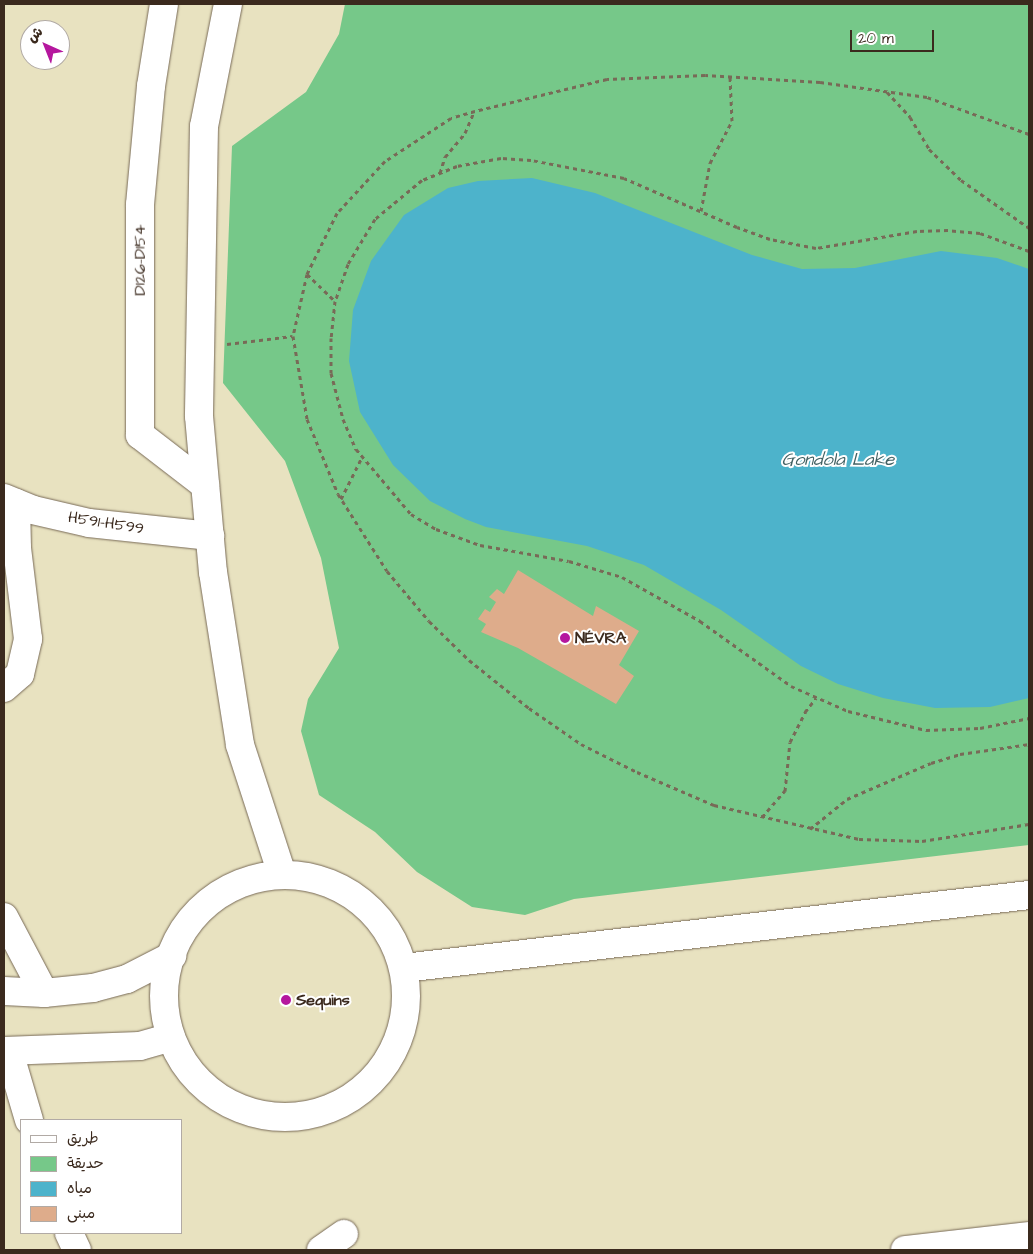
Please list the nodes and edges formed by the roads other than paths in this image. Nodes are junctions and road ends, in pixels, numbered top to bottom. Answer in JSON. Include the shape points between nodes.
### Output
{"nodes":[{"id":1,"x":164,"y":4,"type":"edge"},
{"id":2,"x":228,"y":4,"type":"edge"},
{"id":3,"x":205,"y":485,"type":"junction"},
{"id":4,"x":10,"y":501,"type":"edge"},
{"id":5,"x":210,"y":536,"type":"junction"},
{"id":6,"x":4,"y":688,"type":"edge"},
{"id":7,"x":282,"y":874,"type":"junction"},
{"id":8,"x":1029,"y":896,"type":"edge"},
{"id":9,"x":4,"y":918,"type":"edge"},
{"id":10,"x":172,"y":956,"type":"junction"},
{"id":11,"x":404,"y":968,"type":"junction"},
{"id":12,"x":4,"y":991,"type":"edge"},
{"id":13,"x":44,"y":993,"type":"junction"},
{"id":14,"x":171,"y":1037,"type":"junction"},
{"id":15,"x":6,"y":1052,"type":"edge"},
{"id":16,"x":29,"y":1119,"type":"edge"},
{"id":17,"x":69,"y":1234,"type":"edge"},
{"id":18,"x":344,"y":1234,"type":"dead end"},
{"id":19,"x":1029,"y":1236,"type":"edge"},
{"id":20,"x":77,"y":1250,"type":"edge"},
{"id":21,"x":321,"y":1250,"type":"edge"},
{"id":22,"x":905,"y":1250,"type":"edge"}],
"edges":[{"from":1,"to":3,"type":"street","name":"D126-D154","via":[[151,86],[140,205],[140,435]]},
{"from":2,"to":3,"type":"street","via":[[204,126],[199,416]]},
{"from":3,"to":5,"type":"street"},
{"from":4,"to":5,"type":"street","name":"H591-H599","via":[[89,523]]},
{"from":4,"to":6,"type":"street","via":[[28,639],[20,674]]},
{"from":5,"to":7,"type":"street","via":[[240,745]]},
{"from":7,"to":10,"type":"street","via":[[249,880],[220,894],[194,915],[176,942]]},
{"from":7,"to":11,"type":"street","via":[[323,880],[360,899],[388,930]]},
{"from":8,"to":11,"type":"street"},
{"from":9,"to":13,"type":"street"},
{"from":10,"to":13,"type":"street","via":[[127,979],[93,988]]},
{"from":10,"to":14,"type":"street","via":[[164,995]]},
{"from":11,"to":14,"type":"street","via":[[407,1001],[401,1034],[386,1064],[364,1089],[335,1107],[303,1116],[270,1116],[238,1108],[209,1091],[186,1067]]},
{"from":12,"to":13,"type":"street"},
{"from":14,"to":15,"type":"street","via":[[132,1046]]},
{"from":15,"to":16,"type":"street"},
{"from":17,"to":20,"type":"street"},
{"from":18,"to":21,"type":"street"},
{"from":19,"to":22,"type":"street"}]}
